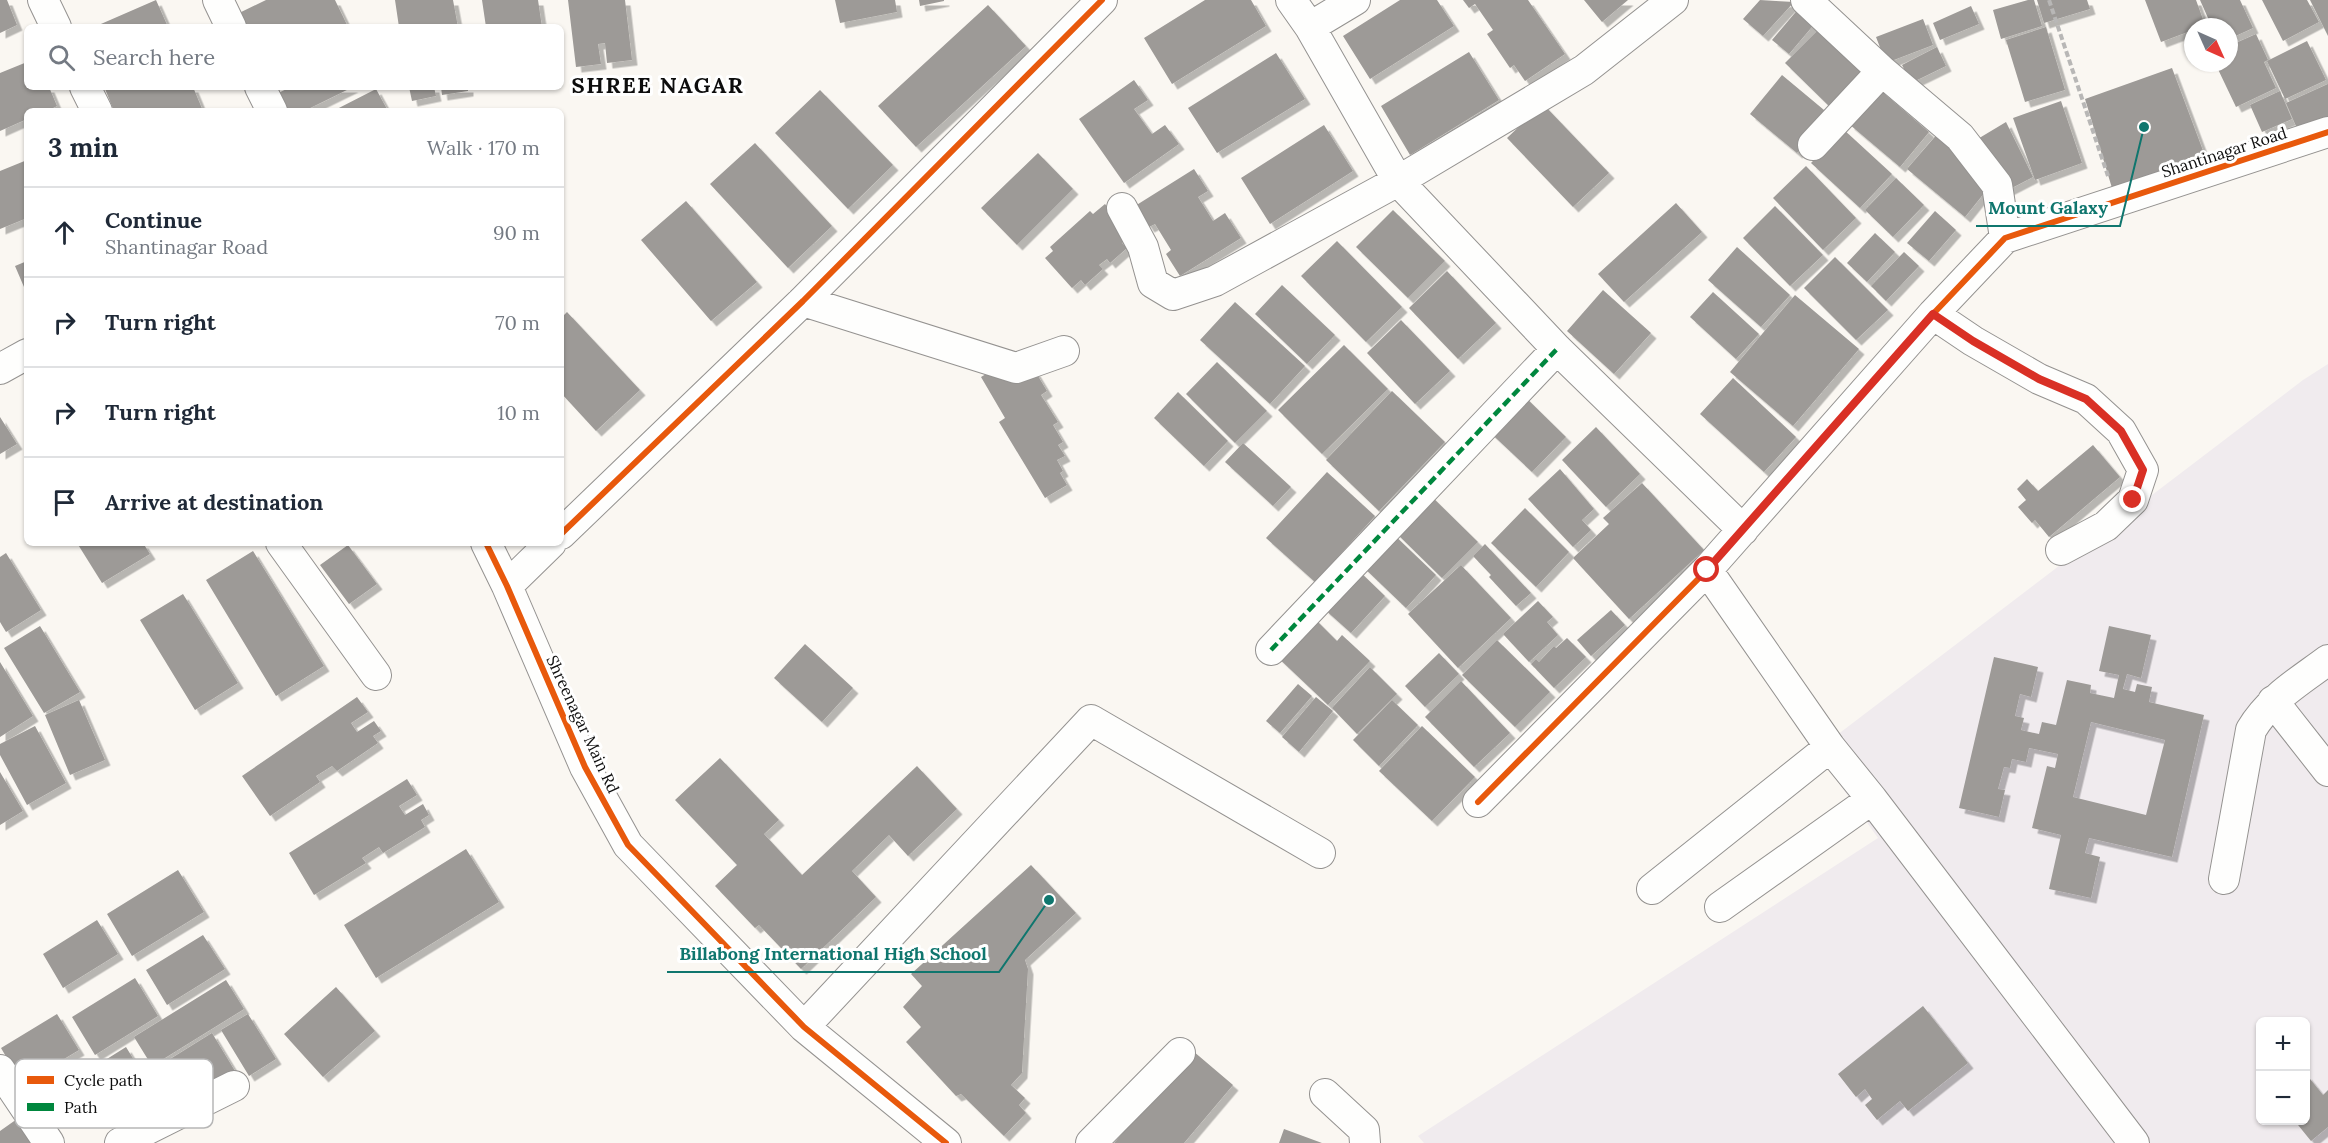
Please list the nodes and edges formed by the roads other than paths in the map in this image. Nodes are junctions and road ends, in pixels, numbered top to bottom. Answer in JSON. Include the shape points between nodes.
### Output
{"nodes":[{"id":1,"x":43,"y":0,"type":"edge"},
{"id":2,"x":218,"y":0,"type":"edge"},
{"id":3,"x":1102,"y":0,"type":"edge"},
{"id":4,"x":1291,"y":0,"type":"edge"},
{"id":5,"x":1355,"y":0,"type":"edge"},
{"id":6,"x":1673,"y":0,"type":"edge"},
{"id":7,"x":1806,"y":0,"type":"edge"},
{"id":8,"x":55,"y":24,"type":"edge"},
{"id":9,"x":230,"y":24,"type":"edge"},
{"id":10,"x":1310,"y":27,"type":"junction"},
{"id":11,"x":1882,"y":71,"type":"junction"},
{"id":12,"x":86,"y":90,"type":"edge"},
{"id":13,"x":262,"y":90,"type":"edge"},
{"id":14,"x":96,"y":108,"type":"edge"},
{"id":15,"x":270,"y":108,"type":"edge"},
{"id":16,"x":2328,"y":132,"type":"edge"},
{"id":17,"x":1814,"y":145,"type":"dead end"},
{"id":18,"x":1398,"y":181,"type":"junction"},
{"id":19,"x":1122,"y":208,"type":"dead end"},
{"id":20,"x":2005,"y":238,"type":"junction"},
{"id":21,"x":803,"y":301,"type":"junction"},
{"id":22,"x":1933,"y":314,"type":"junction"},
{"id":23,"x":1557,"y":349,"type":"junction"},
{"id":24,"x":1064,"y":351,"type":"dead end"},
{"id":25,"x":24,"y":356,"type":"edge"},
{"id":26,"x":0,"y":369,"type":"edge"},
{"id":27,"x":1743,"y":530,"type":"junction"},
{"id":28,"x":564,"y":531,"type":"edge"},
{"id":29,"x":283,"y":546,"type":"edge"},
{"id":30,"x":487,"y":546,"type":"edge"},
{"id":31,"x":548,"y":546,"type":"edge"},
{"id":32,"x":2061,"y":550,"type":"dead end"},
{"id":33,"x":1707,"y":570,"type":"junction"},
{"id":34,"x":507,"y":586,"type":"junction"},
{"id":35,"x":1271,"y":650,"type":"dead end"},
{"id":36,"x":2328,"y":660,"type":"edge"},
{"id":37,"x":376,"y":675,"type":"dead end"},
{"id":38,"x":2273,"y":701,"type":"junction"},
{"id":39,"x":1830,"y":747,"type":"junction"},
{"id":40,"x":2328,"y":771,"type":"edge"},
{"id":41,"x":1872,"y":799,"type":"junction"},
{"id":42,"x":1478,"y":802,"type":"dead end"},
{"id":43,"x":1320,"y":853,"type":"dead end"},
{"id":44,"x":2224,"y":879,"type":"dead end"},
{"id":45,"x":1652,"y":889,"type":"dead end"},
{"id":46,"x":1720,"y":907,"type":"dead end"},
{"id":47,"x":804,"y":1027,"type":"junction"},
{"id":48,"x":1180,"y":1053,"type":"dead end"},
{"id":49,"x":0,"y":1070,"type":"edge"},
{"id":50,"x":234,"y":1086,"type":"dead end"},
{"id":51,"x":15,"y":1092,"type":"edge"},
{"id":52,"x":1325,"y":1094,"type":"dead end"},
{"id":53,"x":213,"y":1096,"type":"edge"},
{"id":54,"x":39,"y":1128,"type":"edge"},
{"id":55,"x":150,"y":1128,"type":"edge"},
{"id":56,"x":49,"y":1143,"type":"edge"},
{"id":57,"x":120,"y":1143,"type":"edge"},
{"id":58,"x":946,"y":1143,"type":"edge"},
{"id":59,"x":1091,"y":1143,"type":"edge"},
{"id":60,"x":1365,"y":1143,"type":"edge"},
{"id":61,"x":2134,"y":1143,"type":"edge"}],
"edges":[{"from":1,"to":8,"type":"street"},
{"from":2,"to":9,"type":"street"},
{"from":3,"to":21,"type":"street"},
{"from":4,"to":10,"type":"street"},
{"from":5,"to":10,"type":"street"},
{"from":6,"to":18,"type":"street","via":[[1584,70]]},
{"from":7,"to":11,"type":"street"},
{"from":10,"to":18,"type":"street"},
{"from":11,"to":17,"type":"street"},
{"from":11,"to":20,"type":"street","via":[[1960,137],[1997,184]]},
{"from":12,"to":14,"type":"street"},
{"from":13,"to":15,"type":"street"},
{"from":16,"to":20,"type":"street","name":"Shantinagar Road"},
{"from":18,"to":19,"type":"street","via":[[1215,281],[1173,295],[1153,283],[1143,247]]},
{"from":18,"to":23,"type":"street"},
{"from":20,"to":22,"type":"street","name":"Shantinagar Road"},
{"from":21,"to":24,"type":"street","via":[[1016,368]]},
{"from":21,"to":28,"type":"street"},
{"from":22,"to":27,"type":"street","name":"Shantinagar Road"},
{"from":22,"to":32,"type":"street","via":[[2039,379],[2086,399],[2121,431],[2143,470],[2133,500],[2106,526]]},
{"from":23,"to":27,"type":"street"},
{"from":23,"to":35,"type":"street"},
{"from":25,"to":26,"type":"street"},
{"from":27,"to":33,"type":"street","name":"Shantinagar Road"},
{"from":29,"to":37,"type":"street"},
{"from":30,"to":34,"type":"street","name":"Shreenagar Main Rd"},
{"from":31,"to":34,"type":"street"},
{"from":33,"to":39,"type":"street"},
{"from":33,"to":42,"type":"street","name":"Shantinagar Road"},
{"from":34,"to":47,"type":"street","name":"Shreenagar Main Rd","via":[[585,767],[628,846]]},
{"from":36,"to":38,"type":"street"},
{"from":38,"to":40,"type":"street"},
{"from":38,"to":44,"type":"street","via":[[2251,730]]},
{"from":39,"to":41,"type":"street"},
{"from":39,"to":45,"type":"street"},
{"from":41,"to":46,"type":"street"},
{"from":41,"to":61,"type":"street"},
{"from":43,"to":47,"type":"street","via":[[1091,720]]},
{"from":47,"to":58,"type":"street","name":"Shreenagar Main Rd"},
{"from":48,"to":59,"type":"street"},
{"from":49,"to":51,"type":"street"},
{"from":50,"to":53,"type":"street"},
{"from":52,"to":60,"type":"street","via":[[1364,1130]]},
{"from":54,"to":56,"type":"street"},
{"from":55,"to":57,"type":"street"}]}
